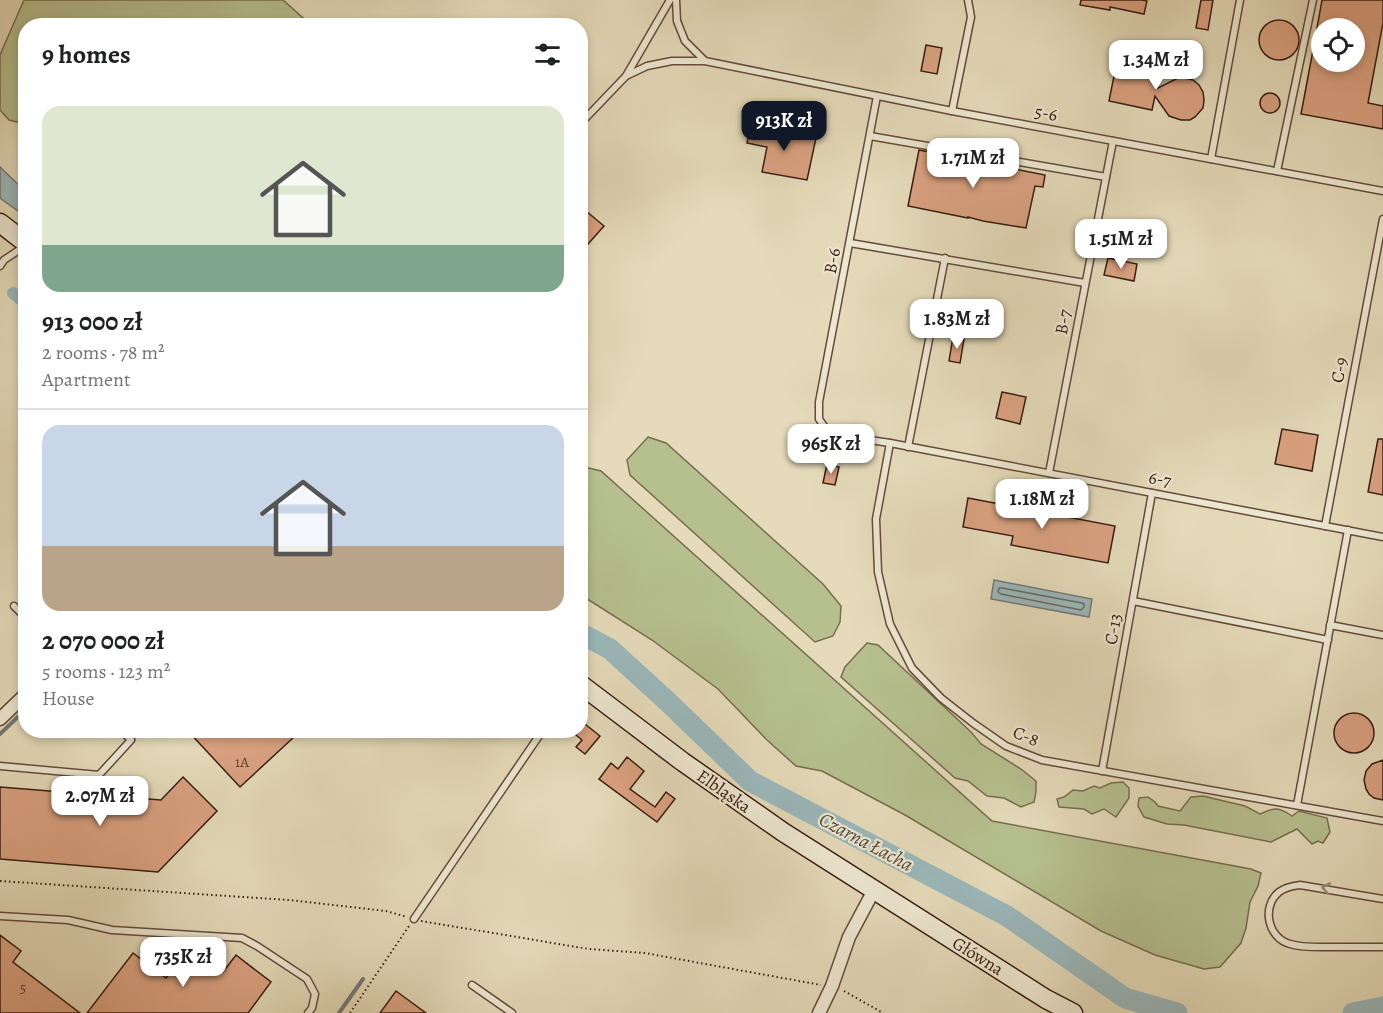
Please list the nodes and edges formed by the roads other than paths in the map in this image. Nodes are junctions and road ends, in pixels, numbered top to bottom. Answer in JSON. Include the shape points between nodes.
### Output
{"nodes":[{"id":1,"x":670,"y":0,"type":"edge"},
{"id":2,"x":676,"y":0,"type":"edge"},
{"id":3,"x":968,"y":0,"type":"edge"},
{"id":4,"x":1240,"y":0,"type":"edge"},
{"id":5,"x":1313,"y":0,"type":"edge"},
{"id":6,"x":705,"y":61,"type":"junction"},
{"id":7,"x":626,"y":76,"type":"junction"},
{"id":8,"x":877,"y":96,"type":"junction"},
{"id":9,"x":952,"y":111,"type":"junction"},
{"id":10,"x":588,"y":116,"type":"edge"},
{"id":11,"x":870,"y":136,"type":"junction"},
{"id":12,"x":1113,"y":141,"type":"junction"},
{"id":13,"x":1211,"y":159,"type":"junction"},
{"id":14,"x":1277,"y":171,"type":"junction"},
{"id":15,"x":1106,"y":177,"type":"junction"},
{"id":16,"x":1383,"y":191,"type":"edge"},
{"id":17,"x":1383,"y":219,"type":"edge"},
{"id":18,"x":0,"y":223,"type":"edge"},
{"id":19,"x":18,"y":238,"type":"edge"},
{"id":20,"x":850,"y":243,"type":"junction"},
{"id":21,"x":18,"y":250,"type":"edge"},
{"id":22,"x":945,"y":258,"type":"junction"},
{"id":23,"x":0,"y":266,"type":"edge"},
{"id":24,"x":1085,"y":283,"type":"junction"},
{"id":25,"x":825,"y":429,"type":"joint"},
{"id":26,"x":890,"y":443,"type":"junction"},
{"id":27,"x":908,"y":447,"type":"junction"},
{"id":28,"x":1049,"y":473,"type":"junction"},
{"id":29,"x":1152,"y":493,"type":"junction"},
{"id":30,"x":1325,"y":526,"type":"junction"},
{"id":31,"x":1348,"y":530,"type":"junction"},
{"id":32,"x":1383,"y":537,"type":"edge"},
{"id":33,"x":1133,"y":602,"type":"junction"},
{"id":34,"x":14,"y":606,"type":"dead end"},
{"id":35,"x":18,"y":610,"type":"edge"},
{"id":36,"x":1330,"y":625,"type":"junction"},
{"id":37,"x":1383,"y":635,"type":"edge"},
{"id":38,"x":1328,"y":640,"type":"junction"},
{"id":39,"x":588,"y":690,"type":"edge"},
{"id":40,"x":18,"y":702,"type":"edge"},
{"id":41,"x":0,"y":719,"type":"edge"},
{"id":42,"x":129,"y":738,"type":"edge"},
{"id":43,"x":538,"y":738,"type":"edge"},
{"id":44,"x":0,"y":766,"type":"edge"},
{"id":45,"x":1102,"y":771,"type":"junction"},
{"id":46,"x":1297,"y":805,"type":"junction"},
{"id":47,"x":1383,"y":821,"type":"edge"},
{"id":48,"x":879,"y":894,"type":"junction"},
{"id":49,"x":1383,"y":900,"type":"edge"},
{"id":50,"x":0,"y":916,"type":"edge"},
{"id":51,"x":414,"y":919,"type":"road end"},
{"id":52,"x":1383,"y":947,"type":"edge"},
{"id":53,"x":472,"y":985,"type":"dead end"},
{"id":54,"x":308,"y":1013,"type":"edge"},
{"id":55,"x":512,"y":1013,"type":"edge"},
{"id":56,"x":819,"y":1013,"type":"edge"},
{"id":57,"x":1073,"y":1013,"type":"edge"}],
"edges":[{"from":1,"to":7,"type":"lane"},
{"from":2,"to":6,"type":"lane","via":[[677,21],[686,41]]},
{"from":3,"to":9,"type":"lane","via":[[971,17]]},
{"from":4,"to":13,"type":"lane"},
{"from":5,"to":14,"type":"lane"},
{"from":6,"to":7,"type":"lane","name":"5-6","via":[[647,66]]},
{"from":6,"to":8,"type":"lane","name":"5-6"},
{"from":7,"to":10,"type":"lane"},
{"from":8,"to":9,"type":"lane","name":"5-6"},
{"from":8,"to":11,"type":"lane","name":"B-6"},
{"from":9,"to":12,"type":"lane","name":"5-6"},
{"from":11,"to":15,"type":"lane"},
{"from":11,"to":20,"type":"lane","name":"B-6"},
{"from":12,"to":13,"type":"lane","name":"5-6"},
{"from":12,"to":15,"type":"lane","name":"B-7"},
{"from":13,"to":14,"type":"lane","name":"5-6"},
{"from":14,"to":16,"type":"lane","name":"5-6"},
{"from":15,"to":24,"type":"lane","name":"B-7"},
{"from":17,"to":30,"type":"lane","name":"C-9"},
{"from":18,"to":19,"type":"main road"},
{"from":20,"to":22,"type":"lane"},
{"from":20,"to":25,"type":"lane","name":"B-6","via":[[819,402],[819,419]]},
{"from":21,"to":23,"type":"lane"},
{"from":22,"to":24,"type":"lane"},
{"from":22,"to":27,"type":"lane"},
{"from":24,"to":28,"type":"lane","name":"B-7"},
{"from":25,"to":26,"type":"lane","name":"6-7","via":[[843,436]]},
{"from":26,"to":27,"type":"lane","name":"6-7"},
{"from":26,"to":45,"type":"lane","name":"C-8","via":[[876,519],[878,572],[890,624],[912,668],[941,698],[1006,746],[1042,760]]},
{"from":27,"to":28,"type":"lane","name":"6-7"},
{"from":28,"to":29,"type":"lane","name":"6-7"},
{"from":29,"to":30,"type":"lane","name":"6-7"},
{"from":29,"to":33,"type":"lane","name":"C-13"},
{"from":30,"to":31,"type":"lane","name":"6-7"},
{"from":31,"to":32,"type":"lane","name":"6-7"},
{"from":31,"to":36,"type":"lane"},
{"from":33,"to":38,"type":"lane"},
{"from":33,"to":45,"type":"lane","name":"C-13"},
{"from":34,"to":35,"type":"lane"},
{"from":36,"to":37,"type":"lane"},
{"from":36,"to":38,"type":"lane"},
{"from":38,"to":46,"type":"lane"},
{"from":39,"to":48,"type":"main road","name":"Elbląska","via":[[747,807]]},
{"from":40,"to":41,"type":"street"},
{"from":42,"to":44,"type":"lane","via":[[99,775]]},
{"from":43,"to":51,"type":"lane"},
{"from":45,"to":46,"type":"lane","name":"C-8"},
{"from":46,"to":47,"type":"lane","name":"C-8"},
{"from":48,"to":56,"type":"street","via":[[849,937]]},
{"from":48,"to":57,"type":"main road","name":"Główna"},
{"from":49,"to":52,"type":"lane","one_way":true,"via":[[1289,886],[1272,899],[1268,920],[1287,944]]},
{"from":50,"to":54,"type":"lane","via":[[68,920],[112,930],[242,938],[307,979],[315,994]]},
{"from":53,"to":55,"type":"lane"}]}
